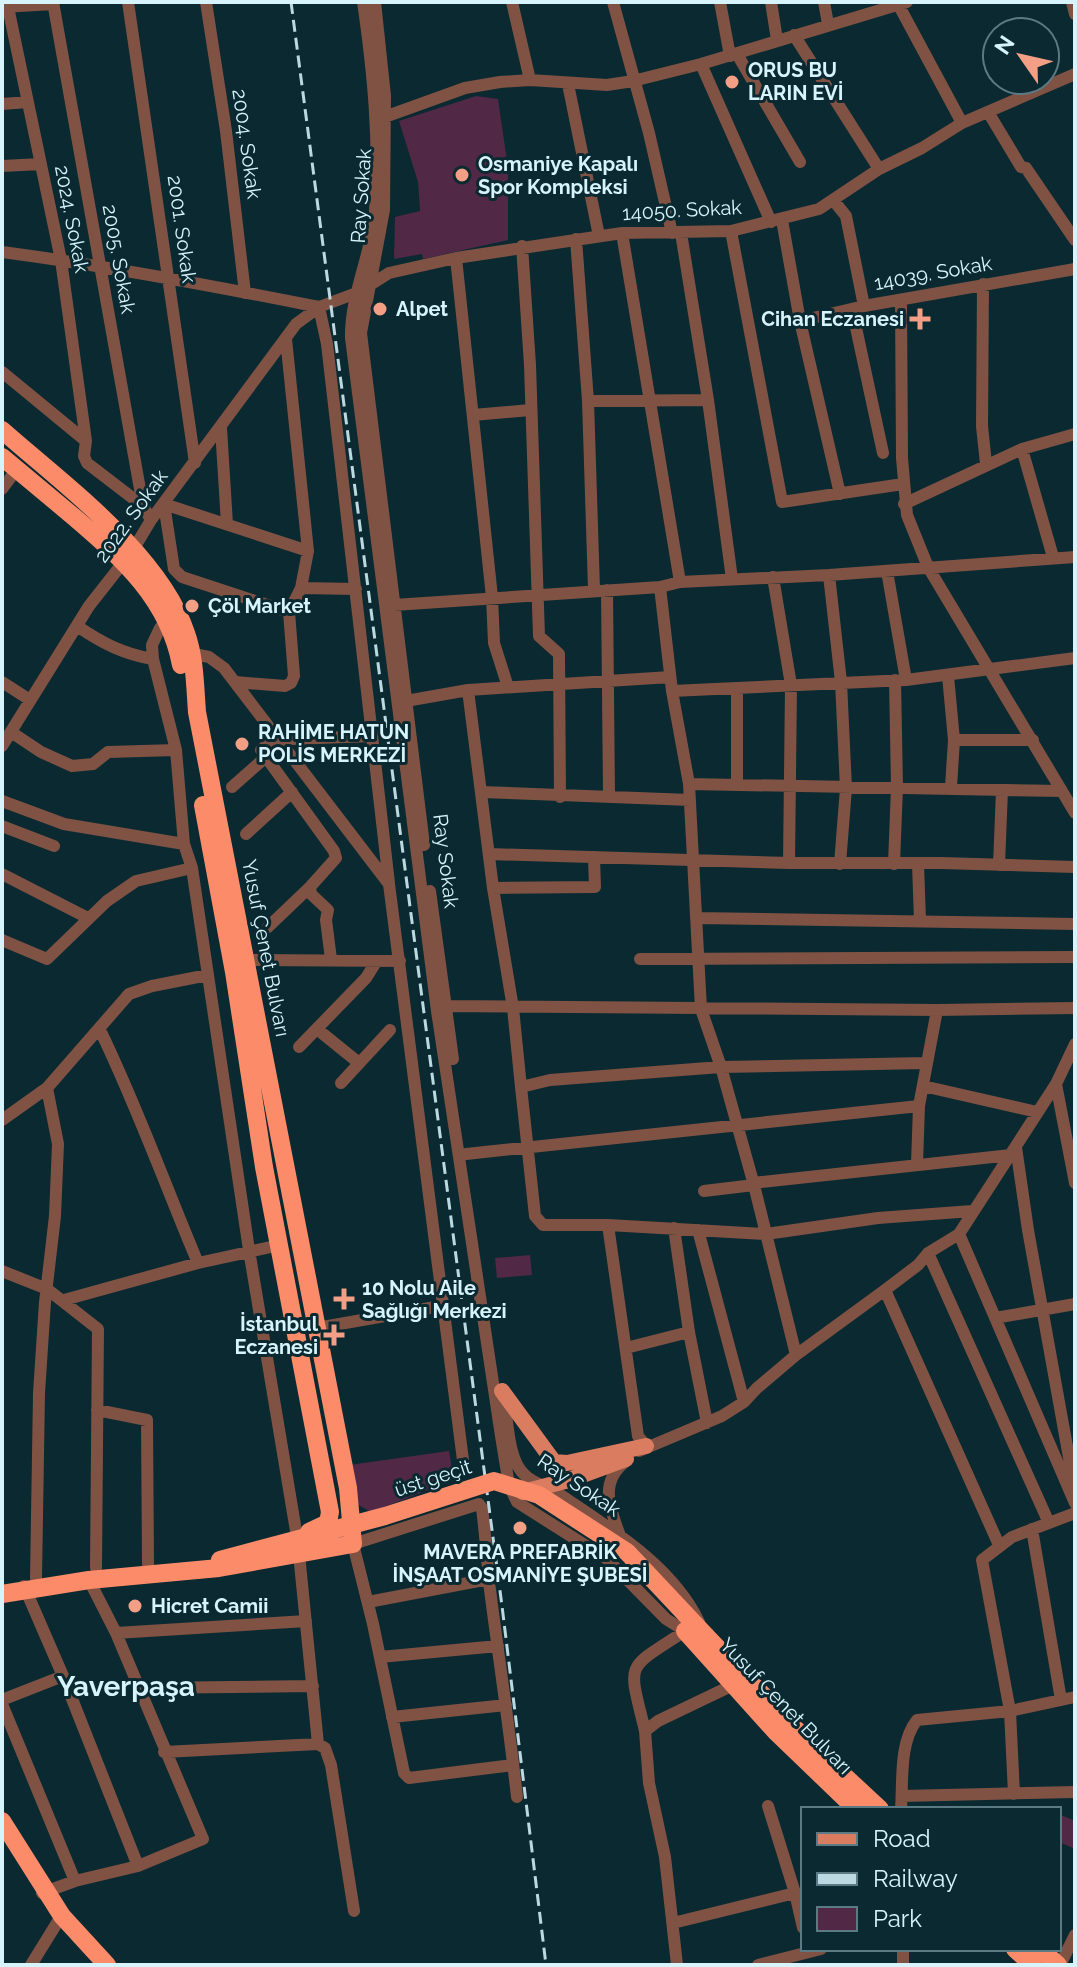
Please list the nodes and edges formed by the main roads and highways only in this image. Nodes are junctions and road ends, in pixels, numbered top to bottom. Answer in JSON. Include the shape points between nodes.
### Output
{"nodes":[{"id":1,"x":2,"y":430,"type":"edge"},
{"id":2,"x":9,"y":463,"type":"edge"},
{"id":3,"x":128,"y":555,"type":"junction"},
{"id":4,"x":185,"y":652,"type":"junction"},
{"id":5,"x":502,"y":1391,"type":"road end"},
{"id":6,"x":646,"y":1446,"type":"road end"},
{"id":7,"x":631,"y":1457,"type":"road end"},
{"id":8,"x":514,"y":1495,"type":"road end"},
{"id":9,"x":298,"y":1546,"type":"junction"},
{"id":10,"x":220,"y":1564,"type":"junction"},
{"id":11,"x":93,"y":1574,"type":"junction"},
{"id":12,"x":29,"y":1584,"type":"junction"},
{"id":13,"x":2,"y":1586,"type":"edge"},
{"id":14,"x":2,"y":1594,"type":"edge"},
{"id":15,"x":706,"y":1636,"type":"joint"},
{"id":16,"x":854,"y":1807,"type":"edge"},
{"id":17,"x":878,"y":1807,"type":"edge"},
{"id":18,"x":2,"y":1824,"type":"edge"},
{"id":19,"x":44,"y":1892,"type":"junction"},
{"id":20,"x":1017,"y":1951,"type":"edge"},
{"id":21,"x":1042,"y":1951,"type":"edge"},
{"id":22,"x":105,"y":1965,"type":"edge"},
{"id":23,"x":1033,"y":1965,"type":"edge"},
{"id":24,"x":1059,"y":1965,"type":"edge"}],
"edges":[{"from":1,"to":3,"type":"highway","name":"Yusuf Çenet Bulvarı"},
{"from":2,"to":3,"type":"highway","name":"Yusuf Çenet Bulvarı"},
{"from":3,"to":4,"type":"highway","name":"Yusuf Çenet Bulvarı","via":[[165,590],[183,624]]},
{"from":4,"to":9,"type":"highway","name":"Yusuf Çenet Bulvarı","via":[[213,869],[330,1512],[328,1523]]},
{"from":4,"to":9,"type":"highway","name":"Yusuf Çenet Bulvarı","via":[[348,1488],[353,1544]]},
{"from":5,"to":6,"type":"main road","via":[[554,1462]]},
{"from":7,"to":8,"type":"main road"},
{"from":9,"to":10,"type":"highway"},
{"from":10,"to":11,"type":"highway"},
{"from":10,"to":11,"type":"highway","via":[[148,1564]]},
{"from":10,"to":15,"type":"highway","name":"üst geçit","bridge":true,"via":[[494,1481],[539,1495],[627,1552]]},
{"from":10,"to":16,"type":"highway","name":"Yusuf Çenet Bulvarı","via":[[392,1527],[496,1493],[533,1501],[619,1562],[799,1756]]},
{"from":11,"to":12,"type":"highway"},
{"from":12,"to":13,"type":"highway"},
{"from":12,"to":14,"type":"highway"},
{"from":15,"to":17,"type":"highway","name":"Yusuf Çenet Bulvarı"},
{"from":18,"to":19,"type":"highway"},
{"from":19,"to":22,"type":"highway"},
{"from":19,"to":22,"type":"highway"},
{"from":20,"to":23,"type":"highway"},
{"from":21,"to":24,"type":"highway"}]}
